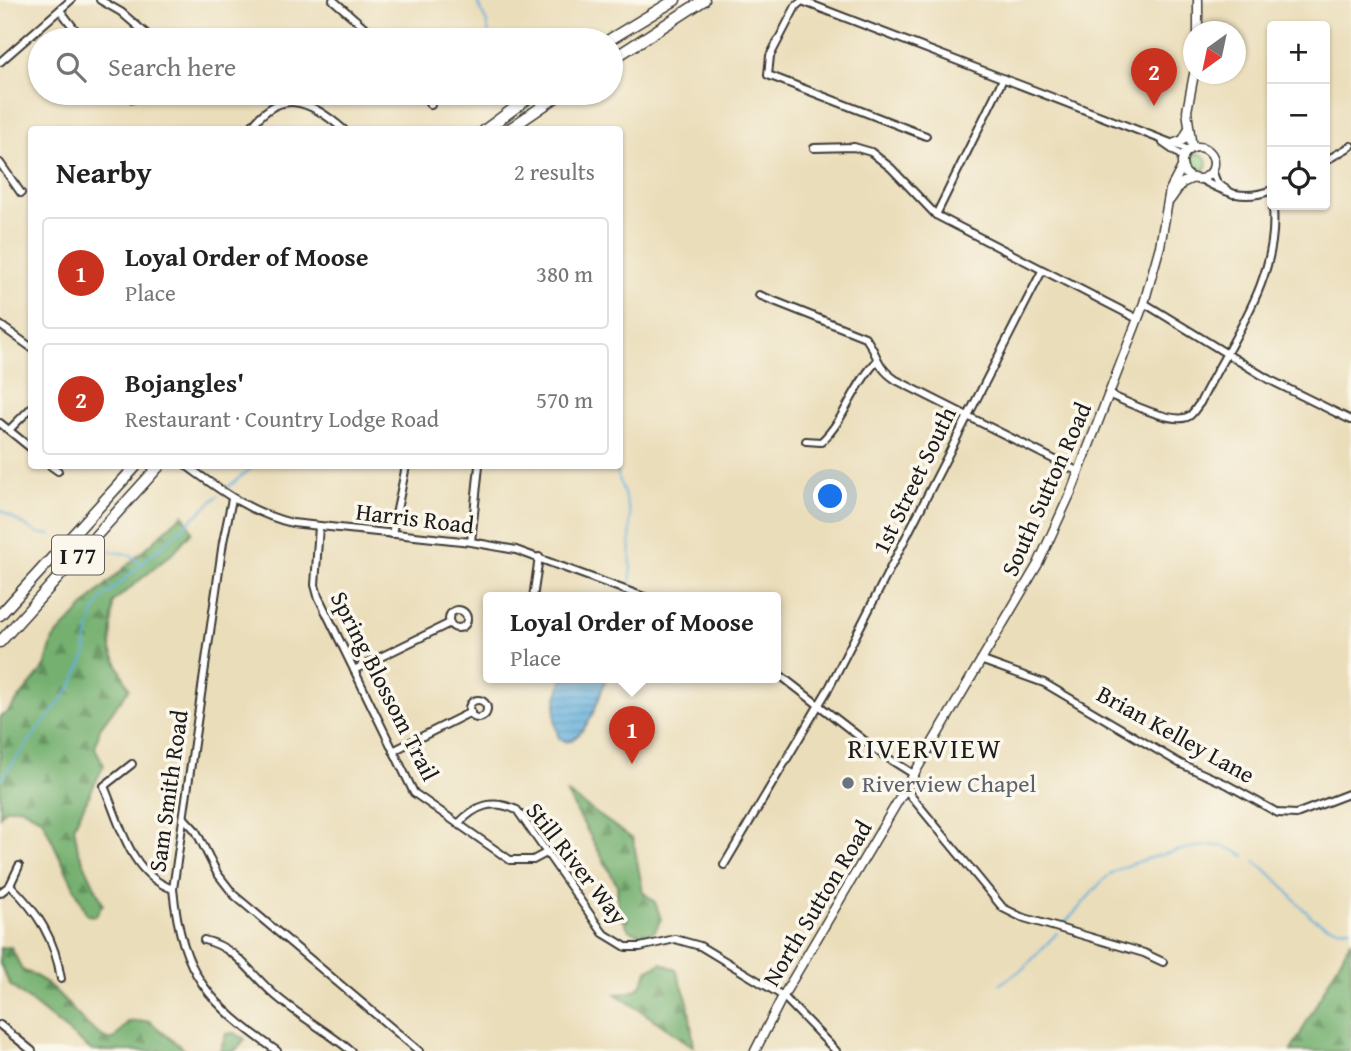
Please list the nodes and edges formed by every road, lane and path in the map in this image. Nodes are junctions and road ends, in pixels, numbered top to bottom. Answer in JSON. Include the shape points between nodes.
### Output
{"nodes":[{"id":1,"x":71,"y":0,"type":"edge"},
{"id":2,"x":100,"y":0,"type":"edge"},
{"id":3,"x":333,"y":0,"type":"edge"},
{"id":4,"x":667,"y":0,"type":"edge"},
{"id":5,"x":675,"y":0,"type":"edge"},
{"id":6,"x":704,"y":0,"type":"edge"},
{"id":7,"x":1198,"y":0,"type":"edge"},
{"id":8,"x":60,"y":10,"type":"junction"},
{"id":9,"x":1198,"y":21,"type":"edge"},
{"id":10,"x":39,"y":28,"type":"edge"},
{"id":11,"x":74,"y":28,"type":"edge"},
{"id":12,"x":140,"y":28,"type":"edge"},
{"id":13,"x":365,"y":28,"type":"edge"},
{"id":14,"x":626,"y":29,"type":"junction"},
{"id":15,"x":623,"y":31,"type":"edge"},
{"id":16,"x":28,"y":38,"type":"edge"},
{"id":17,"x":623,"y":52,"type":"edge"},
{"id":18,"x":0,"y":62,"type":"edge"},
{"id":19,"x":1003,"y":79,"type":"junction"},
{"id":20,"x":1192,"y":84,"type":"edge"},
{"id":21,"x":274,"y":105,"type":"edge"},
{"id":22,"x":309,"y":105,"type":"edge"},
{"id":23,"x":519,"y":105,"type":"edge"},
{"id":24,"x":544,"y":105,"type":"edge"},
{"id":25,"x":1189,"y":107,"type":"junction"},
{"id":26,"x":251,"y":126,"type":"edge"},
{"id":27,"x":338,"y":126,"type":"edge"},
{"id":28,"x":490,"y":126,"type":"edge"},
{"id":29,"x":514,"y":126,"type":"edge"},
{"id":30,"x":1189,"y":128,"type":"junction"},
{"id":31,"x":926,"y":136,"type":"dead end"},
{"id":32,"x":1160,"y":139,"type":"junction"},
{"id":33,"x":1175,"y":144,"type":"junction"},
{"id":34,"x":1351,"y":146,"type":"edge"},
{"id":35,"x":814,"y":148,"type":"dead end"},
{"id":36,"x":1203,"y":148,"type":"junction"},
{"id":37,"x":1188,"y":152,"type":"junction"},
{"id":38,"x":1330,"y":158,"type":"edge"},
{"id":39,"x":0,"y":163,"type":"edge"},
{"id":40,"x":1182,"y":167,"type":"junction"},
{"id":41,"x":1212,"y":170,"type":"junction"},
{"id":42,"x":1196,"y":179,"type":"junction"},
{"id":43,"x":1267,"y":192,"type":"edge"},
{"id":44,"x":21,"y":193,"type":"dead end"},
{"id":45,"x":1233,"y":194,"type":"junction"},
{"id":46,"x":1170,"y":200,"type":"junction"},
{"id":47,"x":1273,"y":210,"type":"edge"},
{"id":48,"x":936,"y":215,"type":"junction"},
{"id":49,"x":1042,"y":271,"type":"junction"},
{"id":50,"x":759,"y":295,"type":"dead end"},
{"id":51,"x":1144,"y":303,"type":"junction"},
{"id":52,"x":1138,"y":319,"type":"junction"},
{"id":53,"x":0,"y":325,"type":"edge"},
{"id":54,"x":28,"y":345,"type":"edge"},
{"id":55,"x":1225,"y":351,"type":"junction"},
{"id":56,"x":876,"y":362,"type":"junction"},
{"id":57,"x":1108,"y":394,"type":"junction"},
{"id":58,"x":28,"y":411,"type":"edge"},
{"id":59,"x":968,"y":416,"type":"junction"},
{"id":60,"x":1351,"y":420,"type":"edge"},
{"id":61,"x":0,"y":423,"type":"edge"},
{"id":62,"x":9,"y":430,"type":"junction"},
{"id":63,"x":806,"y":441,"type":"dead end"},
{"id":64,"x":28,"y":446,"type":"edge"},
{"id":65,"x":55,"y":469,"type":"edge"},
{"id":66,"x":133,"y":469,"type":"edge"},
{"id":67,"x":156,"y":469,"type":"edge"},
{"id":68,"x":191,"y":469,"type":"edge"},
{"id":69,"x":405,"y":469,"type":"edge"},
{"id":70,"x":479,"y":469,"type":"edge"},
{"id":71,"x":58,"y":471,"type":"dead end"},
{"id":72,"x":1079,"y":472,"type":"junction"},
{"id":73,"x":232,"y":499,"type":"junction"},
{"id":74,"x":319,"y":526,"type":"junction"},
{"id":75,"x":392,"y":534,"type":"junction"},
{"id":76,"x":471,"y":542,"type":"junction"},
{"id":77,"x":539,"y":557,"type":"junction"},
{"id":78,"x":534,"y":592,"type":"edge"},
{"id":79,"x":632,"y":592,"type":"edge"},
{"id":80,"x":0,"y":615,"type":"edge"},
{"id":81,"x":450,"y":623,"type":"dead end"},
{"id":82,"x":0,"y":642,"type":"edge"},
{"id":83,"x":983,"y":661,"type":"junction"},
{"id":84,"x":354,"y":670,"type":"junction"},
{"id":85,"x":781,"y":676,"type":"edge"},
{"id":86,"x":819,"y":705,"type":"junction"},
{"id":87,"x":471,"y":712,"type":"dead end"},
{"id":88,"x":393,"y":751,"type":"junction"},
{"id":89,"x":132,"y":764,"type":"dead end"},
{"id":90,"x":915,"y":775,"type":"junction"},
{"id":91,"x":906,"y":790,"type":"junction"},
{"id":92,"x":1351,"y":793,"type":"edge"},
{"id":93,"x":184,"y":818,"type":"junction"},
{"id":94,"x":458,"y":824,"type":"junction"},
{"id":95,"x":548,"y":852,"type":"junction"},
{"id":96,"x":724,"y":865,"type":"dead end"},
{"id":97,"x":19,"y":866,"type":"dead end"},
{"id":98,"x":10,"y":885,"type":"junction"},
{"id":99,"x":173,"y":889,"type":"junction"},
{"id":100,"x":0,"y":893,"type":"edge"},
{"id":101,"x":204,"y":940,"type":"dead end"},
{"id":102,"x":1163,"y":962,"type":"dead end"},
{"id":103,"x":61,"y":979,"type":"dead end"},
{"id":104,"x":783,"y":996,"type":"junction"},
{"id":105,"x":0,"y":1025,"type":"edge"},
{"id":106,"x":32,"y":1051,"type":"edge"},
{"id":107,"x":276,"y":1051,"type":"edge"},
{"id":108,"x":351,"y":1051,"type":"edge"},
{"id":109,"x":419,"y":1051,"type":"edge"},
{"id":110,"x":755,"y":1051,"type":"edge"},
{"id":111,"x":836,"y":1051,"type":"edge"}],
"edges":[{"from":1,"to":8,"type":"street"},
{"from":2,"to":12,"type":"street"},
{"from":3,"to":13,"type":"street"},
{"from":4,"to":14,"type":"highway"},
{"from":5,"to":14,"type":"highway"},
{"from":6,"to":17,"type":"highway"},
{"from":7,"to":9,"type":"main road"},
{"from":8,"to":10,"type":"street"},
{"from":8,"to":11,"type":"street"},
{"from":14,"to":15,"type":"highway"},
{"from":16,"to":18,"type":"street"},
{"from":19,"to":31,"type":"street","via":[[802,1],[796,6],[770,56],[768,75]]},
{"from":19,"to":32,"type":"street"},
{"from":19,"to":48,"type":"street"},
{"from":20,"to":25,"type":"main road"},
{"from":21,"to":26,"type":"street"},
{"from":22,"to":27,"type":"street"},
{"from":23,"to":28,"type":"highway"},
{"from":24,"to":29,"type":"highway"},
{"from":25,"to":30,"type":"main road"},
{"from":25,"to":36,"type":"main road"},
{"from":30,"to":33,"type":"main road"},
{"from":30,"to":37,"type":"main road"},
{"from":32,"to":33,"type":"street"},
{"from":32,"to":37,"type":"street"},
{"from":33,"to":37,"type":"street"},
{"from":34,"to":38,"type":"street"},
{"from":35,"to":48,"type":"street","via":[[854,147],[871,152]]},
{"from":36,"to":37,"type":"main road"},
{"from":36,"to":41,"type":"main road","via":[[1213,159]]},
{"from":37,"to":40,"type":"main road"},
{"from":39,"to":44,"type":"street"},
{"from":40,"to":42,"type":"main road"},
{"from":40,"to":46,"type":"main road","name":"South Sutton Road"},
{"from":41,"to":42,"type":"main road"},
{"from":41,"to":45,"type":"street","via":[[1217,183]]},
{"from":42,"to":45,"type":"street"},
{"from":42,"to":46,"type":"main road","via":[[1182,183]]},
{"from":43,"to":45,"type":"street"},
{"from":46,"to":51,"type":"main road","name":"South Sutton Road"},
{"from":47,"to":55,"type":"street","via":[[1268,265],[1247,317]]},
{"from":48,"to":49,"type":"street"},
{"from":49,"to":52,"type":"street"},
{"from":49,"to":59,"type":"street","name":"1st Street South"},
{"from":50,"to":56,"type":"street","via":[[865,337]]},
{"from":51,"to":52,"type":"main road","name":"South Sutton Road"},
{"from":51,"to":55,"type":"street"},
{"from":52,"to":57,"type":"main road","name":"South Sutton Road"},
{"from":53,"to":54,"type":"street"},
{"from":55,"to":57,"type":"street","via":[[1189,416],[1161,415]]},
{"from":55,"to":60,"type":"street","via":[[1268,379]]},
{"from":56,"to":59,"type":"street","via":[[896,380]]},
{"from":56,"to":63,"type":"street","via":[[830,434],[821,442]]},
{"from":57,"to":72,"type":"main road","name":"South Sutton Road"},
{"from":58,"to":62,"type":"street"},
{"from":59,"to":72,"type":"street"},
{"from":59,"to":86,"type":"street","name":"1st Street South"},
{"from":61,"to":62,"type":"street"},
{"from":62,"to":64,"type":"street"},
{"from":65,"to":71,"type":"street"},
{"from":66,"to":80,"type":"highway","number":"I 77"},
{"from":67,"to":82,"type":"highway","number":"I 77"},
{"from":68,"to":73,"type":"street","name":"Harris Road"},
{"from":69,"to":75,"type":"street"},
{"from":70,"to":76,"type":"street"},
{"from":72,"to":83,"type":"main road","name":"South Sutton Road","via":[[1038,564]]},
{"from":73,"to":74,"type":"street","name":"Harris Road","via":[[270,518]]},
{"from":73,"to":93,"type":"street","name":"Sam Smith Road"},
{"from":74,"to":75,"type":"street","name":"Harris Road"},
{"from":74,"to":84,"type":"street","name":"Spring Blossom Trail","via":[[315,585]]},
{"from":75,"to":76,"type":"street","name":"Harris Road"},
{"from":76,"to":77,"type":"street","name":"Harris Road"},
{"from":77,"to":78,"type":"street"},
{"from":77,"to":79,"type":"street","name":"Harris Road"},
{"from":81,"to":84,"type":"street"},
{"from":83,"to":90,"type":"main road","name":"South Sutton Road"},
{"from":83,"to":92,"type":"street","name":"Brian Kelley Lane","via":[[1044,683],[1181,764],[1278,813],[1296,814]]},
{"from":84,"to":88,"type":"street","name":"Spring Blossom Trail"},
{"from":85,"to":86,"type":"street"},
{"from":86,"to":90,"type":"street"},
{"from":86,"to":96,"type":"street","name":"1st Street South"},
{"from":87,"to":88,"type":"street"},
{"from":88,"to":94,"type":"street","name":"Spring Blossom Trail","via":[[414,793]]},
{"from":89,"to":99,"type":"street","via":[[104,786],[132,855],[149,877]]},
{"from":90,"to":91,"type":"main road","name":"North Sutton Road"},
{"from":91,"to":102,"type":"street","via":[[1003,908]]},
{"from":91,"to":104,"type":"main road","name":"North Sutton Road"},
{"from":93,"to":99,"type":"street","name":"Sam Smith Road"},
{"from":93,"to":109,"type":"street","via":[[234,895]]},
{"from":94,"to":95,"type":"street","name":"Spring Blossom Trail","via":[[510,860],[533,860]]},
{"from":94,"to":95,"type":"street","name":"Still River Way","via":[[480,806],[504,804],[524,818]]},
{"from":95,"to":104,"type":"street","name":"Still River Way","via":[[603,933],[615,942],[640,947],[675,939],[690,941]]},
{"from":97,"to":98,"type":"street"},
{"from":98,"to":100,"type":"street"},
{"from":98,"to":103,"type":"street","via":[[48,931]]},
{"from":99,"to":107,"type":"street","name":"Sam Smith Road","via":[[183,946],[196,977],[217,1004]]},
{"from":101,"to":108,"type":"street","via":[[222,944],[242,959],[277,997]]},
{"from":104,"to":110,"type":"main road","name":"North Sutton Road"},
{"from":104,"to":111,"type":"street","name":"Still River Way"},
{"from":105,"to":106,"type":"street"}]}
